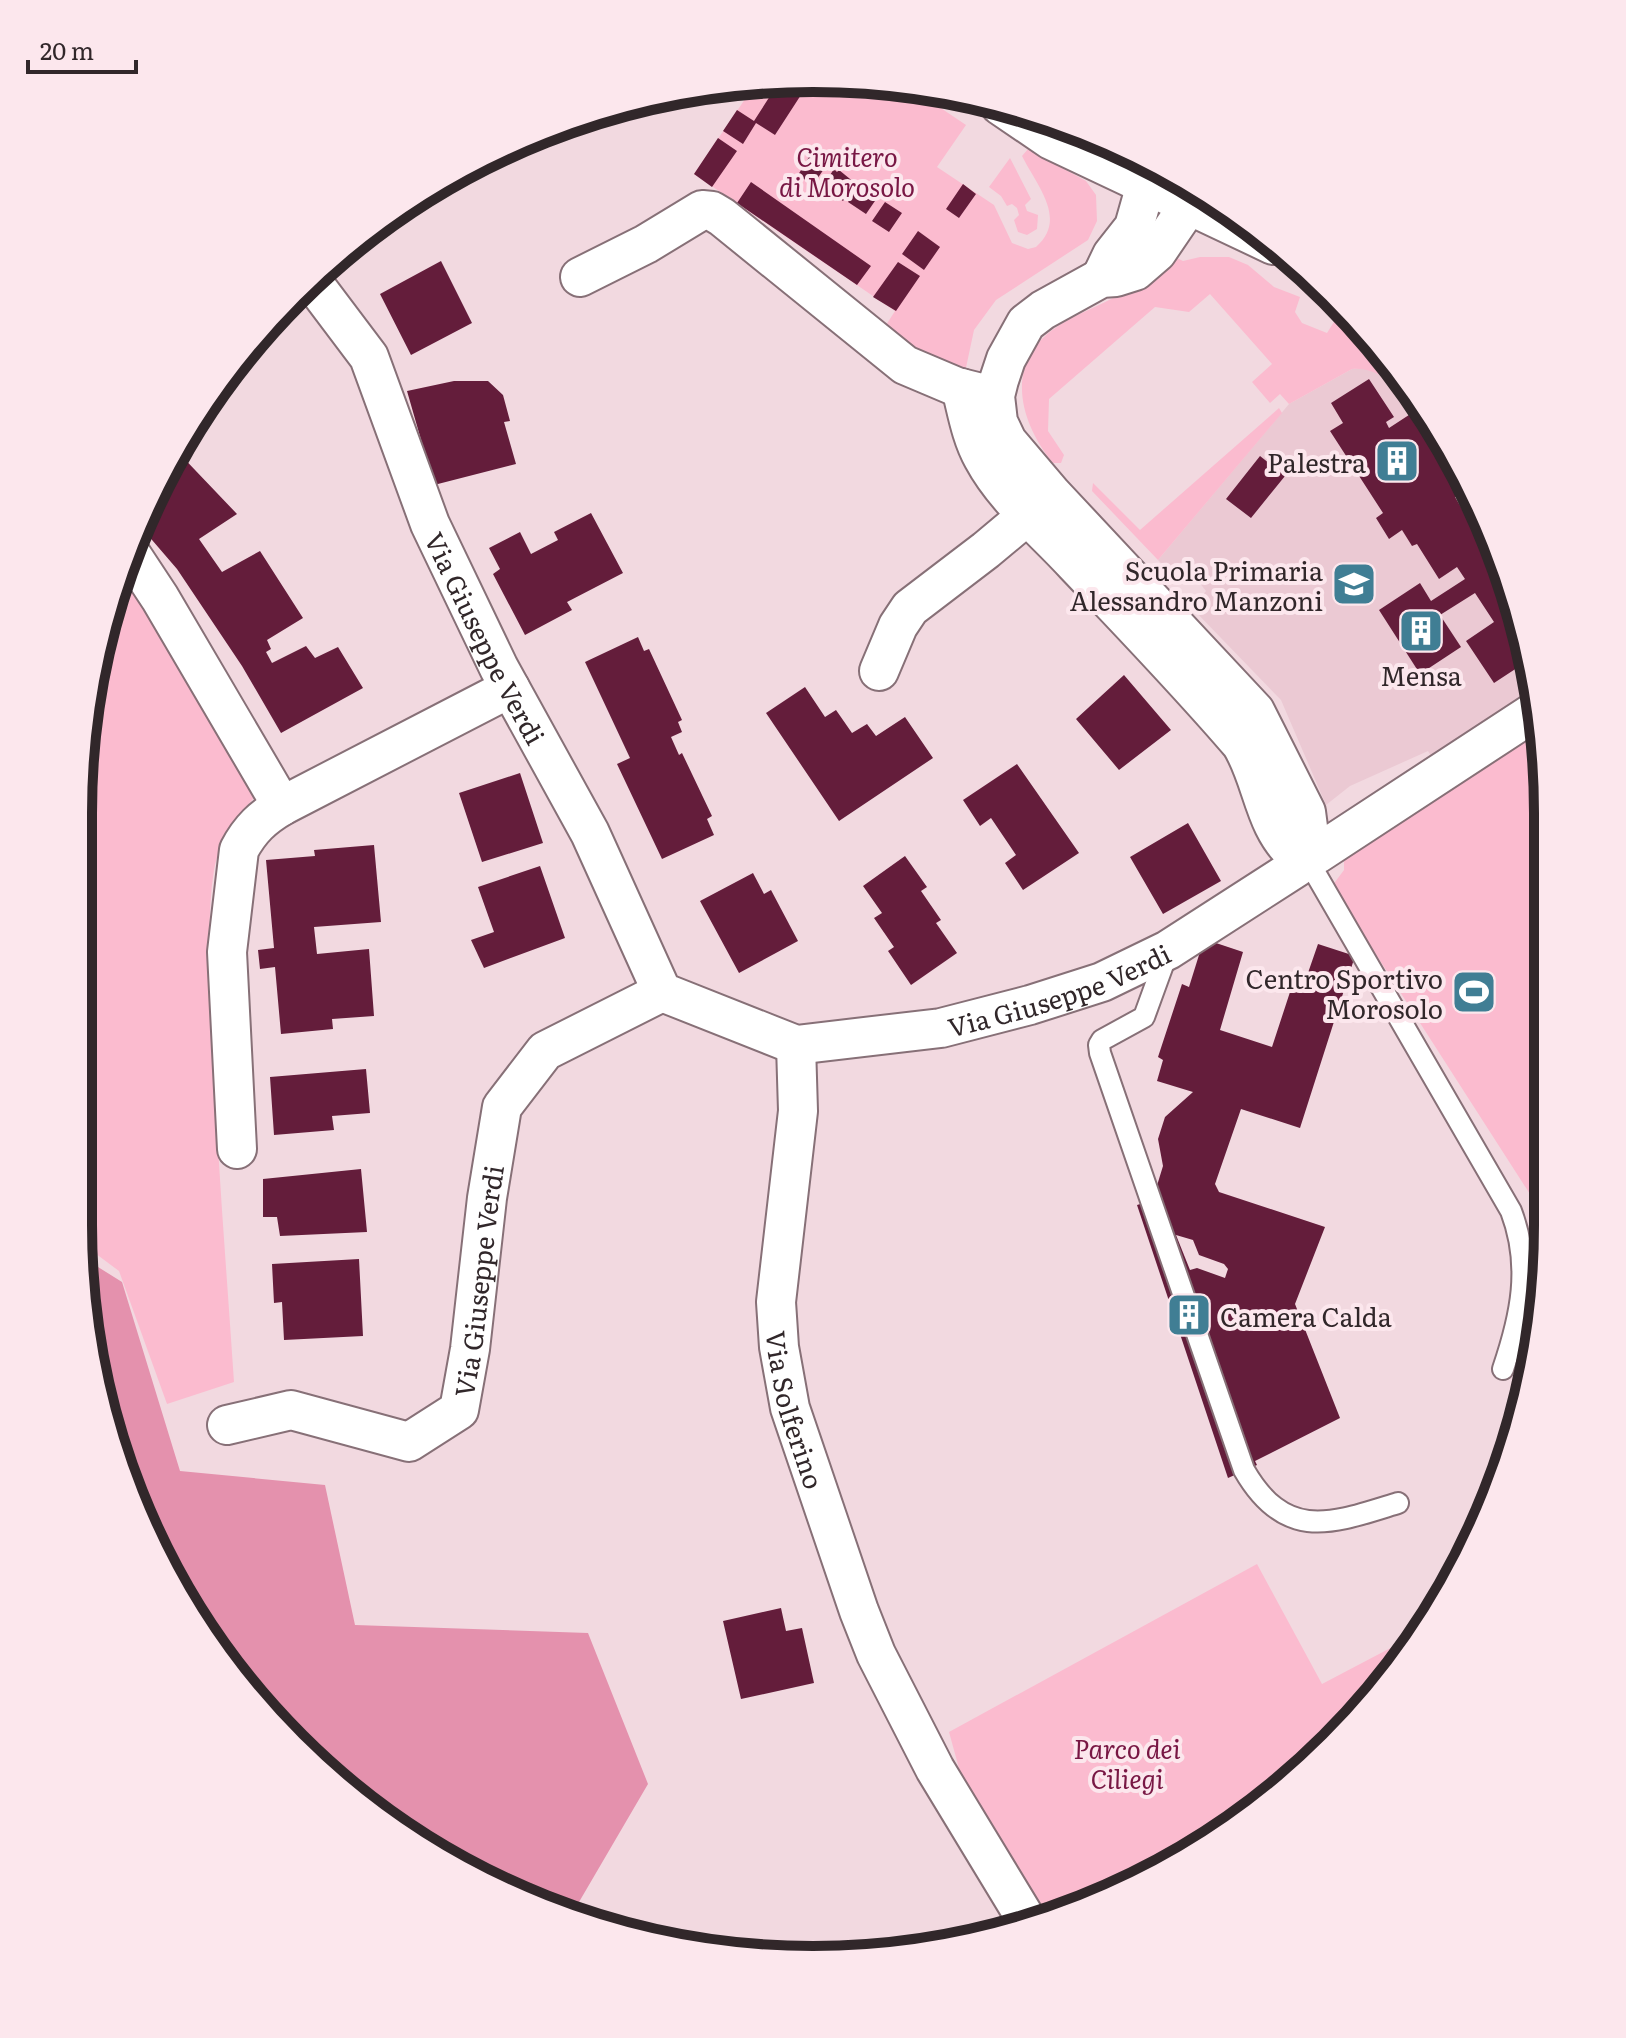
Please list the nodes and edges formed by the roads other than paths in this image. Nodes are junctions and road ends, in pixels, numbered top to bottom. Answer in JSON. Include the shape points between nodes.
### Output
{"nodes":[{"id":1,"x":1075,"y":142,"type":"edge"},
{"id":2,"x":1147,"y":181,"type":"junction"},
{"id":3,"x":1191,"y":202,"type":"junction"},
{"id":4,"x":1208,"y":210,"type":"edge"},
{"id":5,"x":580,"y":277,"type":"dead end"},
{"id":6,"x":1101,"y":278,"type":"junction"},
{"id":7,"x":318,"y":289,"type":"edge"},
{"id":8,"x":978,"y":392,"type":"junction"},
{"id":9,"x":1040,"y":505,"type":"junction"},
{"id":10,"x":137,"y":563,"type":"edge"},
{"id":11,"x":879,"y":671,"type":"dead end"},
{"id":12,"x":510,"y":688,"type":"junction"},
{"id":13,"x":1528,"y":716,"type":"edge"},
{"id":14,"x":282,"y":806,"type":"junction"},
{"id":15,"x":1307,"y":859,"type":"junction"},
{"id":16,"x":1168,"y":950,"type":"junction"},
{"id":17,"x":662,"y":992,"type":"junction"},
{"id":18,"x":796,"y":1045,"type":"junction"},
{"id":19,"x":237,"y":1149,"type":"dead end"},
{"id":20,"x":1503,"y":1369,"type":"dead end"},
{"id":21,"x":227,"y":1425,"type":"dead end"},
{"id":22,"x":1398,"y":1503,"type":"dead end"},
{"id":23,"x":1023,"y":1914,"type":"edge"}],
"edges":[{"from":1,"to":2,"type":"street"},
{"from":2,"to":3,"type":"street"},
{"from":2,"to":6,"type":"street","via":[[1134,227]]},
{"from":3,"to":4,"type":"street"},
{"from":3,"to":6,"type":"street","via":[[1143,265],[1126,275]]},
{"from":5,"to":8,"type":"street","via":[[702,210],[712,211],[905,365]]},
{"from":6,"to":8,"type":"street","via":[[1026,323],[1006,359]]},
{"from":7,"to":12,"type":"street","name":"Via Giuseppe Verdi","via":[[369,357],[430,524]]},
{"from":8,"to":9,"type":"street"},
{"from":9,"to":11,"type":"street","via":[[910,608]]},
{"from":9,"to":15,"type":"street","via":[[1128,619],[1232,734],[1249,759],[1276,832],[1287,847]]},
{"from":9,"to":15,"type":"street","via":[[1255,711],[1310,823]]},
{"from":10,"to":14,"type":"street"},
{"from":12,"to":14,"type":"street"},
{"from":12,"to":17,"type":"street","name":"Via Giuseppe Verdi","via":[[590,833]]},
{"from":13,"to":15,"type":"street","name":"Via Giuseppe Verdi"},
{"from":14,"to":19,"type":"street","via":[[265,816],[239,850],[231,909],[228,975]]},
{"from":15,"to":16,"type":"street","name":"Via Giuseppe Verdi"},
{"from":15,"to":20,"type":"lane","via":[[1511,1211],[1523,1257],[1524,1287]]},
{"from":16,"to":18,"type":"street","name":"Via Giuseppe Verdi","via":[[1102,982],[1001,1013],[941,1028]]},
{"from":16,"to":22,"type":"lane","via":[[1144,1017],[1102,1040],[1100,1053],[1244,1470],[1254,1489],[1297,1519],[1337,1522]]},
{"from":17,"to":18,"type":"street","name":"Via Giuseppe Verdi"},
{"from":17,"to":21,"type":"street","name":"Via Giuseppe Verdi","via":[[545,1051],[502,1107],[459,1410],[409,1442],[291,1410]]},
{"from":18,"to":23,"type":"street","name":"Via Solferino","via":[[796,1138],[776,1302],[790,1408],[876,1654],[926,1752]]}]}
